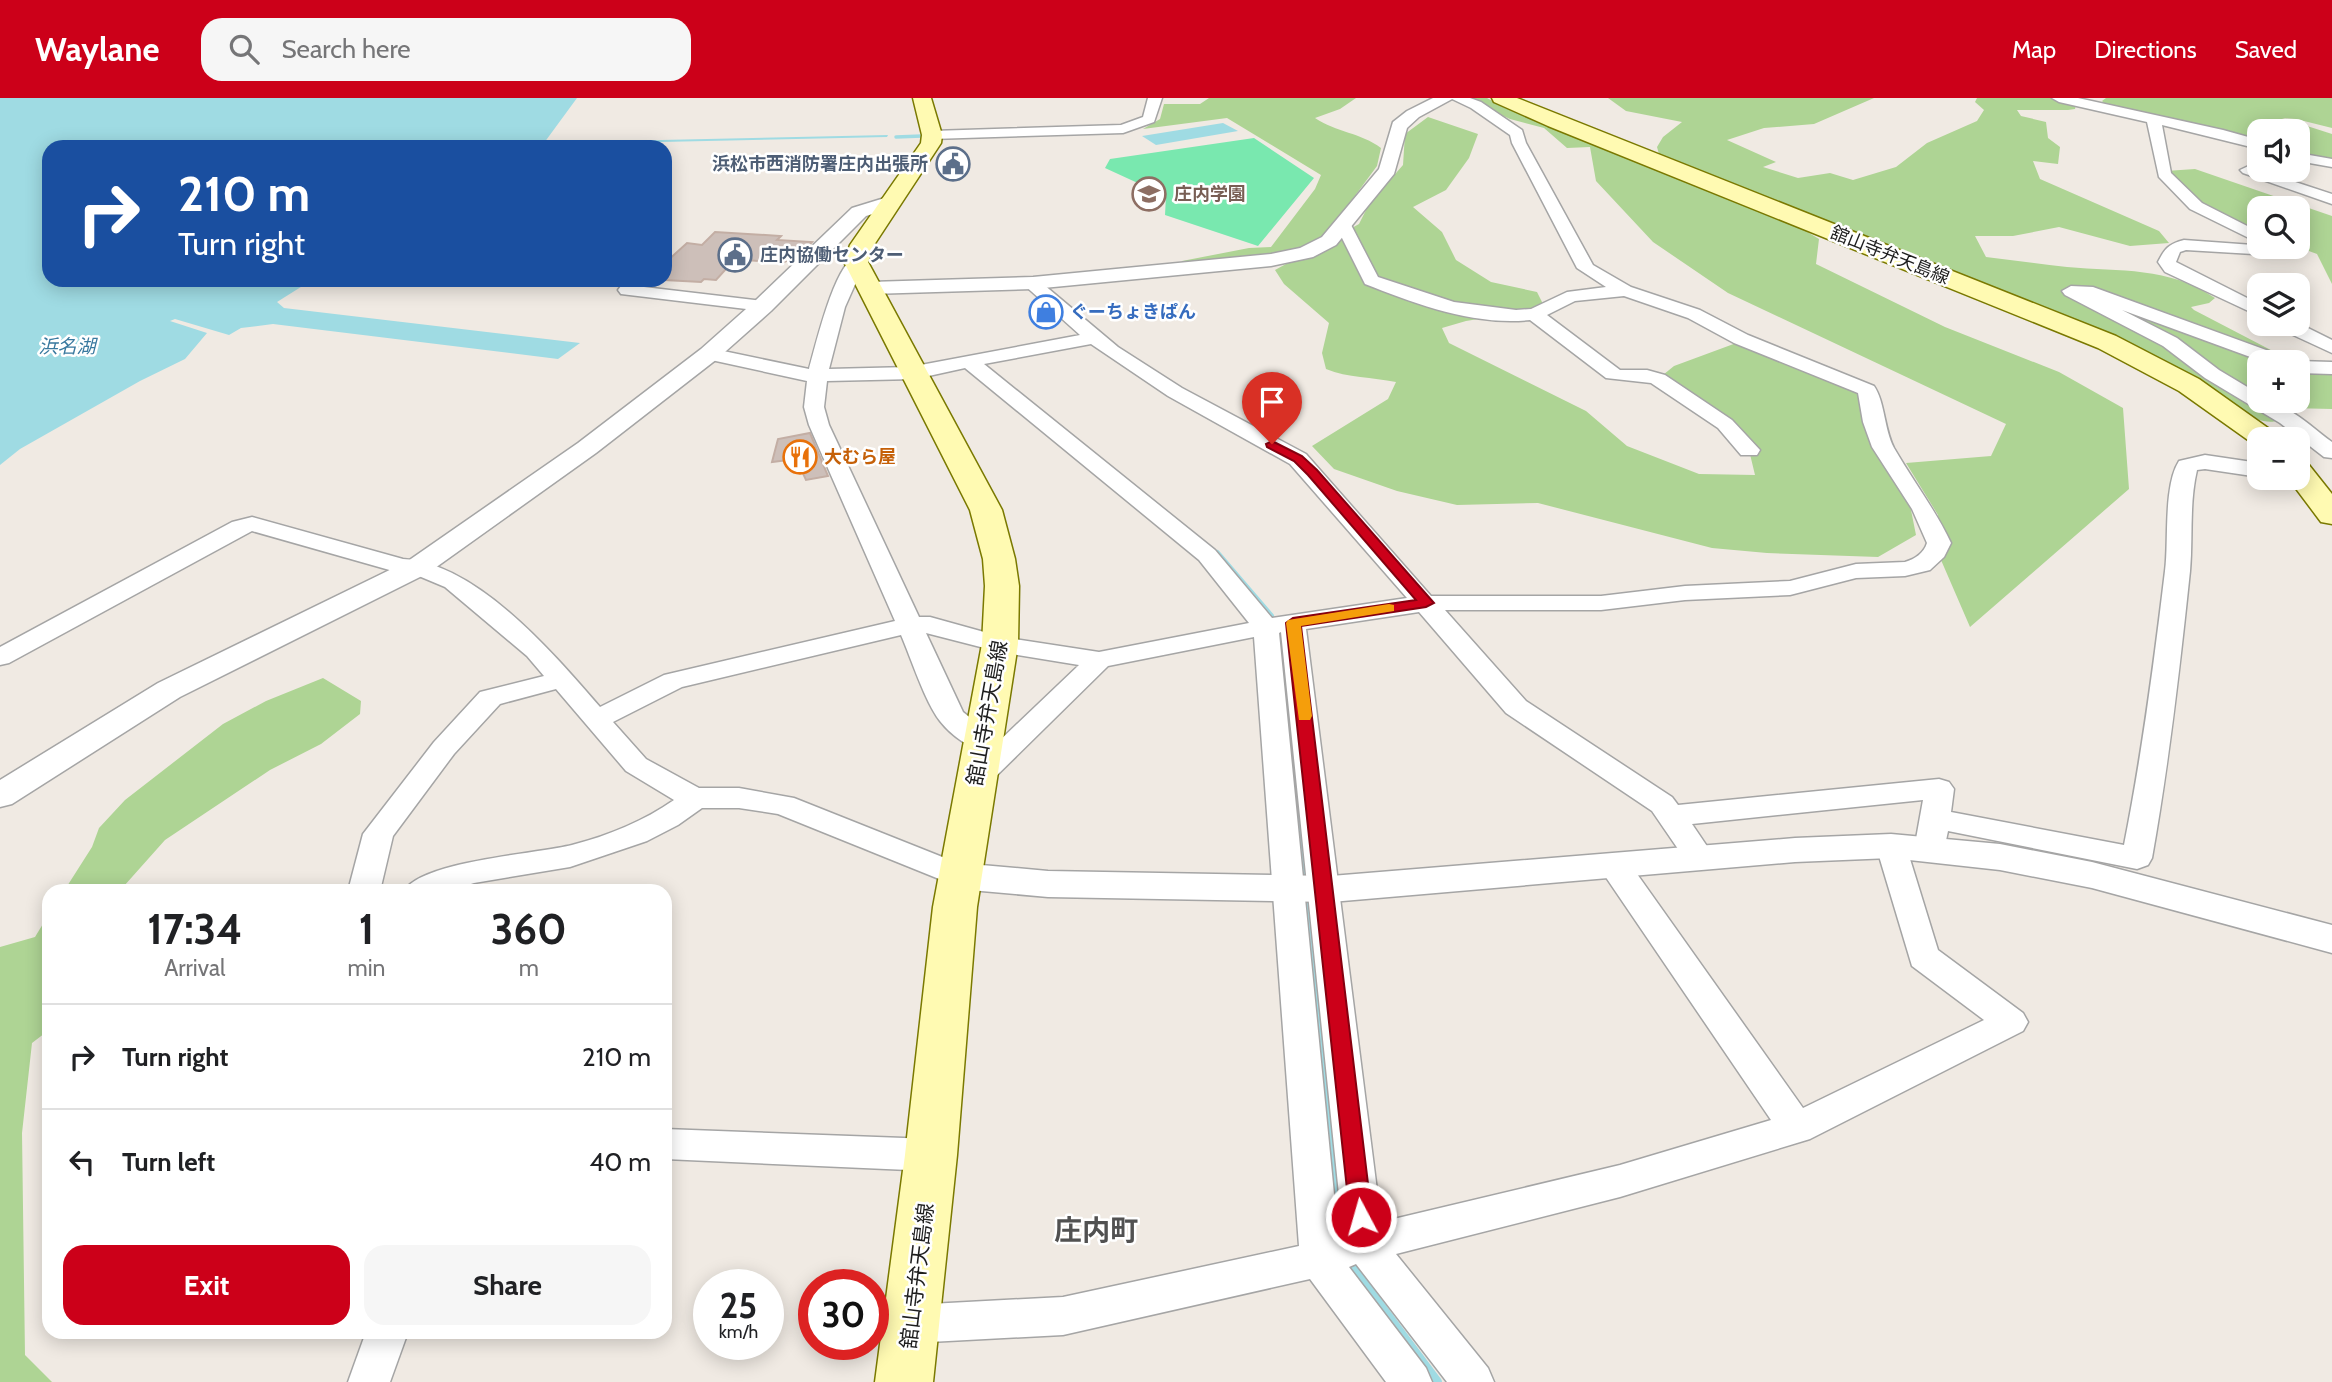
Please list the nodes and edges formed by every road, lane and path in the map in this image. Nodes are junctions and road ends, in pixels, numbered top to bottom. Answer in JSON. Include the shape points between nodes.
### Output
{"nodes":[{"id":1,"x":1155,"y":98,"type":"edge"},
{"id":2,"x":1446,"y":98,"type":"edge"},
{"id":3,"x":1457,"y":98,"type":"edge"},
{"id":4,"x":1501,"y":98,"type":"edge"},
{"id":5,"x":2059,"y":98,"type":"edge"},
{"id":6,"x":927,"y":110,"type":"edge"},
{"id":7,"x":2154,"y":119,"type":"junction"},
{"id":8,"x":2247,"y":142,"type":"edge"},
{"id":9,"x":2310,"y":159,"type":"edge"},
{"id":10,"x":2332,"y":163,"type":"edge"},
{"id":11,"x":2282,"y":182,"type":"edge"},
{"id":12,"x":2332,"y":199,"type":"edge"},
{"id":13,"x":891,"y":202,"type":"junction"},
{"id":14,"x":1343,"y":224,"type":"junction"},
{"id":15,"x":2247,"y":232,"type":"edge"},
{"id":16,"x":2247,"y":249,"type":"edge"},
{"id":17,"x":863,"y":275,"type":"junction"},
{"id":18,"x":1031,"y":283,"type":"junction"},
{"id":19,"x":627,"y":290,"type":"dead end"},
{"id":20,"x":1625,"y":290,"type":"junction"},
{"id":21,"x":2247,"y":305,"type":"edge"},
{"id":22,"x":763,"y":306,"type":"junction"},
{"id":23,"x":1534,"y":314,"type":"junction"},
{"id":24,"x":2310,"y":336,"type":"edge"},
{"id":25,"x":1093,"y":338,"type":"junction"},
{"id":26,"x":2332,"y":347,"type":"edge"},
{"id":27,"x":2248,"y":350,"type":"edge"},
{"id":28,"x":709,"y":354,"type":"junction"},
{"id":29,"x":969,"y":362,"type":"junction"},
{"id":30,"x":2310,"y":367,"type":"edge"},
{"id":31,"x":2332,"y":368,"type":"edge"},
{"id":32,"x":915,"y":373,"type":"junction"},
{"id":33,"x":817,"y":376,"type":"junction"},
{"id":34,"x":2247,"y":395,"type":"edge"},
{"id":35,"x":2277,"y":413,"type":"edge"},
{"id":36,"x":2248,"y":427,"type":"edge"},
{"id":37,"x":1749,"y":450,"type":"dead end"},
{"id":38,"x":2332,"y":452,"type":"edge"},
{"id":39,"x":2247,"y":468,"type":"edge"},
{"id":40,"x":418,"y":567,"type":"junction"},
{"id":41,"x":1426,"y":603,"type":"junction"},
{"id":42,"x":911,"y":625,"type":"junction"},
{"id":43,"x":1279,"y":625,"type":"junction"},
{"id":44,"x":1000,"y":644,"type":"junction"},
{"id":45,"x":0,"y":657,"type":"edge"},
{"id":46,"x":1099,"y":660,"type":"junction"},
{"id":47,"x":561,"y":680,"type":"junction"},
{"id":48,"x":595,"y":720,"type":"junction"},
{"id":49,"x":983,"y":742,"type":"junction"},
{"id":50,"x":976,"y":779,"type":"junction"},
{"id":51,"x":0,"y":796,"type":"edge"},
{"id":52,"x":695,"y":798,"type":"junction"},
{"id":53,"x":1670,"y":816,"type":"junction"},
{"id":54,"x":1932,"y":835,"type":"junction"},
{"id":55,"x":1891,"y":846,"type":"junction"},
{"id":56,"x":1700,"y":858,"type":"junction"},
{"id":57,"x":1614,"y":865,"type":"junction"},
{"id":58,"x":959,"y":876,"type":"junction"},
{"id":59,"x":366,"y":884,"type":"edge"},
{"id":60,"x":434,"y":884,"type":"edge"},
{"id":61,"x":1306,"y":890,"type":"junction"},
{"id":62,"x":2332,"y":939,"type":"edge"},
{"id":63,"x":1797,"y":1128,"type":"junction"},
{"id":64,"x":672,"y":1144,"type":"edge"},
{"id":65,"x":931,"y":1155,"type":"junction"},
{"id":66,"x":1364,"y":1244,"type":"junction"},
{"id":67,"x":1319,"y":1259,"type":"junction"},
{"id":68,"x":911,"y":1324,"type":"junction"},
{"id":69,"x":384,"y":1339,"type":"edge"},
{"id":70,"x":369,"y":1382,"type":"edge"},
{"id":71,"x":904,"y":1382,"type":"edge"},
{"id":72,"x":1411,"y":1382,"type":"edge"},
{"id":73,"x":1473,"y":1382,"type":"edge"}],
"edges":[{"from":1,"to":6,"type":"street","via":[[1149,119],[1124,129]]},
{"from":2,"to":14,"type":"street","via":[[1399,126],[1388,170]]},
{"from":3,"to":20,"type":"street","via":[[1476,105],[1517,133],[1581,261]]},
{"from":4,"to":36,"type":"main road","name":"舘山寺弁天島線","via":[[2107,342],[2198,391]]},
{"from":5,"to":7,"type":"street"},
{"from":6,"to":13,"type":"main road","via":[[929,147]]},
{"from":7,"to":8,"type":"street"},
{"from":7,"to":15,"type":"street","via":[[2164,174],[2196,206]]},
{"from":9,"to":10,"type":"street"},
{"from":11,"to":12,"type":"street"},
{"from":13,"to":17,"type":"main road","via":[[862,245]]},
{"from":13,"to":22,"type":"street","via":[[859,212]]},
{"from":14,"to":18,"type":"street","via":[[1322,245],[1284,258]]},
{"from":14,"to":23,"type":"street","via":[[1371,279],[1397,291],[1488,314]]},
{"from":16,"to":21,"type":"street","via":[[2184,245],[2173,250],[2167,262]]},
{"from":17,"to":18,"type":"street"},
{"from":17,"to":32,"type":"main road","name":"舘山寺弁天島線"},
{"from":17,"to":33,"type":"street","via":[[836,307]]},
{"from":18,"to":25,"type":"street"},
{"from":19,"to":22,"type":"street"},
{"from":20,"to":23,"type":"street","via":[[1568,297]]},
{"from":20,"to":41,"type":"street","via":[[1694,314],[1741,339],[1867,390],[1883,447],[1923,509],[1939,543],[1936,552],[1921,565],[1905,569],[1856,571],[1790,588],[1601,603]]},
{"from":22,"to":28,"type":"street"},
{"from":23,"to":37,"type":"street","via":[[1613,374],[1658,379],[1725,424]]},
{"from":24,"to":26,"type":"street"},
{"from":25,"to":29,"type":"street"},
{"from":25,"to":41,"type":"street","via":[[1175,392],[1298,459]]},
{"from":27,"to":34,"type":"street","via":[[2087,291],[2071,291],[2170,342]]},
{"from":28,"to":33,"type":"street"},
{"from":28,"to":40,"type":"street","via":[[587,448]]},
{"from":29,"to":32,"type":"street"},
{"from":29,"to":43,"type":"street","via":[[1207,555]]},
{"from":30,"to":31,"type":"street"},
{"from":32,"to":33,"type":"street"},
{"from":32,"to":44,"type":"main road","name":"舘山寺弁天島線","via":[[976,488],[993,534],[1002,586]]},
{"from":33,"to":42,"type":"street","via":[[815,416]]},
{"from":35,"to":38,"type":"street"},
{"from":39,"to":54,"type":"street","via":[[2205,462],[2187,466],[2178,568],[2137,858]]},
{"from":40,"to":45,"type":"street","via":[[252,524]]},
{"from":40,"to":47,"type":"street","via":[[454,582],[536,650]]},
{"from":40,"to":51,"type":"street","via":[[169,690]]},
{"from":41,"to":43,"type":"street"},
{"from":41,"to":53,"type":"street","via":[[1516,707],[1662,804]]},
{"from":42,"to":44,"type":"street","via":[[930,625]]},
{"from":42,"to":48,"type":"street","via":[[673,681]]},
{"from":42,"to":49,"type":"street","via":[[951,717]]},
{"from":43,"to":46,"type":"street"},
{"from":43,"to":61,"type":"street"},
{"from":44,"to":46,"type":"street"},
{"from":44,"to":49,"type":"main road","name":"舘山寺弁天島線"},
{"from":46,"to":50,"type":"street"},
{"from":47,"to":48,"type":"street"},
{"from":47,"to":59,"type":"street","via":[[490,698],[444,748],[378,834]]},
{"from":48,"to":52,"type":"street","via":[[636,765]]},
{"from":49,"to":50,"type":"main road","name":"舘山寺弁天島線"},
{"from":50,"to":58,"type":"main road","name":"舘山寺弁天島線"},
{"from":52,"to":58,"type":"street","via":[[784,805]]},
{"from":52,"to":60,"type":"street","via":[[677,814],[570,856]]},
{"from":53,"to":54,"type":"street","via":[[1939,789]]},
{"from":53,"to":56,"type":"street"},
{"from":54,"to":55,"type":"street"},
{"from":54,"to":62,"type":"street","via":[[2000,857],[2092,875]]},
{"from":55,"to":56,"type":"street"},
{"from":55,"to":63,"type":"street","via":[[1924,957],[2011,1023]]},
{"from":56,"to":57,"type":"street"},
{"from":57,"to":61,"type":"street"},
{"from":57,"to":63,"type":"street"},
{"from":58,"to":61,"type":"street","via":[[1048,884]]},
{"from":58,"to":65,"type":"main road","name":"舘山寺弁天島線"},
{"from":61,"to":66,"type":"street"},
{"from":61,"to":67,"type":"street"},
{"from":63,"to":66,"type":"street","via":[[1620,1181]]},
{"from":64,"to":65,"type":"street"},
{"from":65,"to":68,"type":"main road","name":"舘山寺弁天島線"},
{"from":66,"to":67,"type":"street"},
{"from":66,"to":73,"type":"street"},
{"from":67,"to":68,"type":"street","via":[[1063,1316]]},
{"from":67,"to":72,"type":"street"},
{"from":68,"to":71,"type":"main road","name":"舘山寺弁天島線"},
{"from":69,"to":70,"type":"street"}]}
